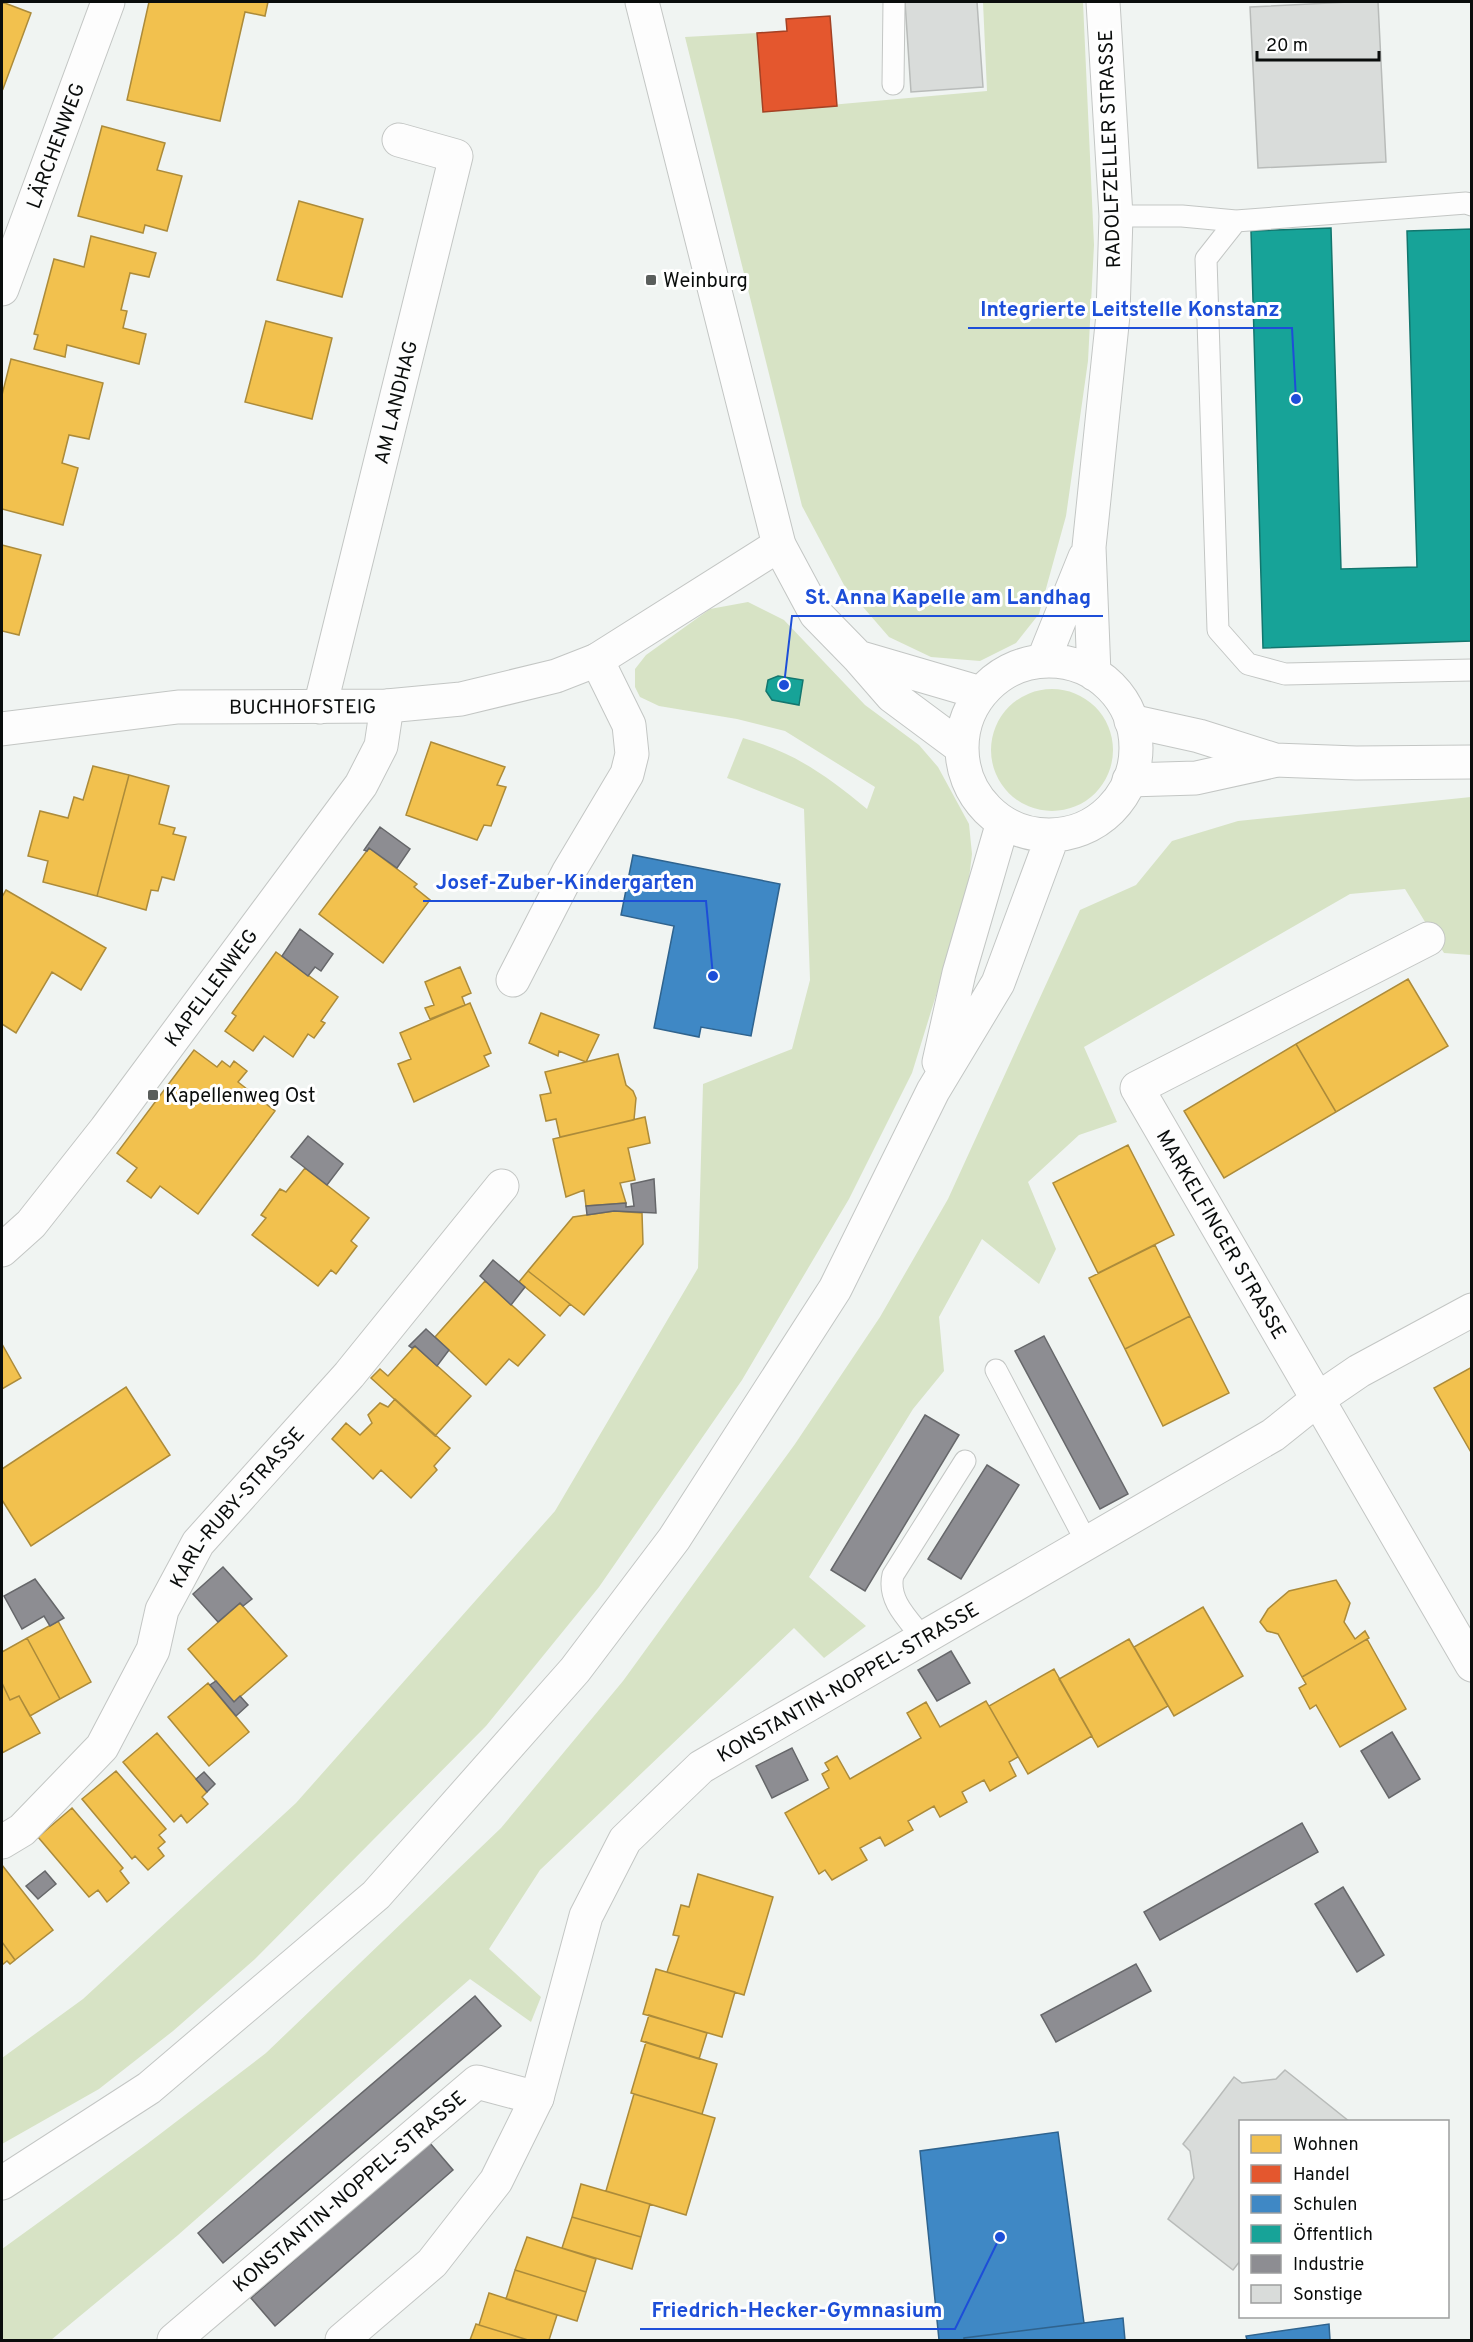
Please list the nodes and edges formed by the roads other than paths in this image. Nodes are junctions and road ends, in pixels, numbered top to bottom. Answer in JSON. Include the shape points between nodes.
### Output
{"nodes":[{"id":1,"x":108,"y":2,"type":"edge"},
{"id":2,"x":642,"y":2,"type":"edge"},
{"id":3,"x":894,"y":2,"type":"edge"},
{"id":4,"x":1103,"y":2,"type":"edge"},
{"id":5,"x":893,"y":84,"type":"dead end"},
{"id":6,"x":399,"y":141,"type":"dead end"},
{"id":7,"x":1472,"y":205,"type":"edge"},
{"id":8,"x":1116,"y":216,"type":"junction"},
{"id":9,"x":1236,"y":221,"type":"junction"},
{"id":10,"x":2,"y":289,"type":"edge"},
{"id":11,"x":779,"y":545,"type":"junction"},
{"id":12,"x":1089,"y":547,"type":"junction"},
{"id":13,"x":858,"y":657,"type":"junction"},
{"id":14,"x":597,"y":660,"type":"junction"},
{"id":15,"x":1043,"y":661,"type":"junction"},
{"id":16,"x":1472,"y":670,"type":"edge"},
{"id":17,"x":1094,"y":674,"type":"junction"},
{"id":18,"x":981,"y":693,"type":"junction"},
{"id":19,"x":387,"y":706,"type":"junction"},
{"id":20,"x":320,"y":707,"type":"junction"},
{"id":21,"x":1131,"y":721,"type":"junction"},
{"id":22,"x":2,"y":729,"type":"edge"},
{"id":23,"x":962,"y":747,"type":"junction"},
{"id":24,"x":1275,"y":760,"type":"junction"},
{"id":25,"x":1472,"y":762,"type":"edge"},
{"id":26,"x":1130,"y":780,"type":"junction"},
{"id":27,"x":1003,"y":822,"type":"junction"},
{"id":28,"x":1053,"y":835,"type":"junction"},
{"id":29,"x":1428,"y":939,"type":"dead end"},
{"id":30,"x":513,"y":980,"type":"dead end"},
{"id":31,"x":933,"y":1090,"type":"junction"},
{"id":32,"x":502,"y":1186,"type":"dead end"},
{"id":33,"x":2,"y":1250,"type":"edge"},
{"id":34,"x":1472,"y":1310,"type":"edge"},
{"id":35,"x":996,"y":1370,"type":"dead end"},
{"id":36,"x":1318,"y":1399,"type":"junction"},
{"id":37,"x":965,"y":1461,"type":"dead end"},
{"id":38,"x":1087,"y":1543,"type":"junction"},
{"id":39,"x":922,"y":1638,"type":"junction"},
{"id":40,"x":1472,"y":1665,"type":"edge"},
{"id":41,"x":2,"y":1842,"type":"edge"},
{"id":42,"x":537,"y":2098,"type":"junction"},
{"id":43,"x":2,"y":2183,"type":"edge"},
{"id":44,"x":174,"y":2340,"type":"edge"},
{"id":45,"x":342,"y":2340,"type":"edge"}],
"edges":[{"from":1,"to":10,"type":"street","name":"LÄRCHENWEG"},
{"from":2,"to":11,"type":"street"},
{"from":3,"to":5,"type":"lane"},
{"from":4,"to":8,"type":"street","name":"RADOLFZELLER STRASSE"},
{"from":6,"to":20,"type":"street","name":"AM LANDHAG","via":[[456,156]]},
{"from":7,"to":9,"type":"lane"},
{"from":8,"to":9,"type":"lane"},
{"from":8,"to":12,"type":"street","name":"RADOLFZELLER STRASSE","via":[[1113,315]]},
{"from":9,"to":16,"type":"lane","via":[[1206,259],[1218,630],[1248,664],[1286,674]]},
{"from":11,"to":13,"type":"street","via":[[816,614]]},
{"from":11,"to":14,"type":"street","name":"BUCHHOFSTEIG"},
{"from":12,"to":15,"type":"street"},
{"from":12,"to":17,"type":"street"},
{"from":13,"to":18,"type":"street"},
{"from":13,"to":23,"type":"street","via":[[892,696]]},
{"from":14,"to":19,"type":"street","name":"BUCHHOFSTEIG","via":[[556,676],[461,699]]},
{"from":14,"to":30,"type":"street","via":[[628,725],[632,754],[627,774],[568,873]]},
{"from":15,"to":17,"type":"street","via":[[1060,662]]},
{"from":15,"to":18,"type":"street","via":[[1019,666]]},
{"from":17,"to":21,"type":"street","via":[[1123,702]]},
{"from":18,"to":23,"type":"street","via":[[967,718]]},
{"from":19,"to":20,"type":"street","name":"BUCHHOFSTEIG"},
{"from":19,"to":33,"type":"street","name":"KAPELLENWEG","via":[[381,746],[360,785],[105,1130],[31,1224]]},
{"from":20,"to":22,"type":"street","name":"BUCHHOFSTEIG","via":[[178,706]]},
{"from":21,"to":24,"type":"street","via":[[1199,736]]},
{"from":21,"to":26,"type":"street","via":[[1136,741]]},
{"from":23,"to":27,"type":"street","via":[[964,769],[972,790],[985,808]]},
{"from":24,"to":25,"type":"street"},
{"from":24,"to":26,"type":"street","via":[[1196,778]]},
{"from":26,"to":28,"type":"street","via":[[1118,802],[1099,819],[1077,830]]},
{"from":27,"to":28,"type":"street","via":[[1027,833]]},
{"from":27,"to":31,"type":"street","via":[[959,972]]},
{"from":28,"to":31,"type":"street","via":[[998,983]]},
{"from":29,"to":36,"type":"street","name":"MARKELFINGER STRASSE","via":[[1137,1088]]},
{"from":31,"to":43,"type":"street","via":[[834,1289],[674,1539],[575,1670],[376,1895],[149,2088]]},
{"from":32,"to":41,"type":"street","name":"KARL-RUBY-STRASSE","via":[[349,1375],[198,1543],[162,1610],[153,1650],[102,1747],[22,1830]]},
{"from":34,"to":36,"type":"street","name":"KONSTANTIN-NOPPEL-STRASSE","via":[[1359,1371]]},
{"from":35,"to":38,"type":"lane"},
{"from":36,"to":38,"type":"street","name":"KONSTANTIN-NOPPEL-STRASSE","via":[[1273,1435]]},
{"from":36,"to":40,"type":"street","name":"MARKELFINGER STRASSE"},
{"from":37,"to":39,"type":"lane","via":[[891,1581],[894,1600]]},
{"from":38,"to":39,"type":"street","name":"KONSTANTIN-NOPPEL-STRASSE"},
{"from":39,"to":42,"type":"street","name":"KONSTANTIN-NOPPEL-STRASSE","via":[[701,1767],[626,1840],[586,1916]]},
{"from":42,"to":44,"type":"street","name":"KONSTANTIN-NOPPEL-STRASSE","via":[[477,2082]]},
{"from":42,"to":45,"type":"street","name":"KONSTANTIN-NOPPEL-STRASSE","via":[[496,2181],[432,2263]]}]}
